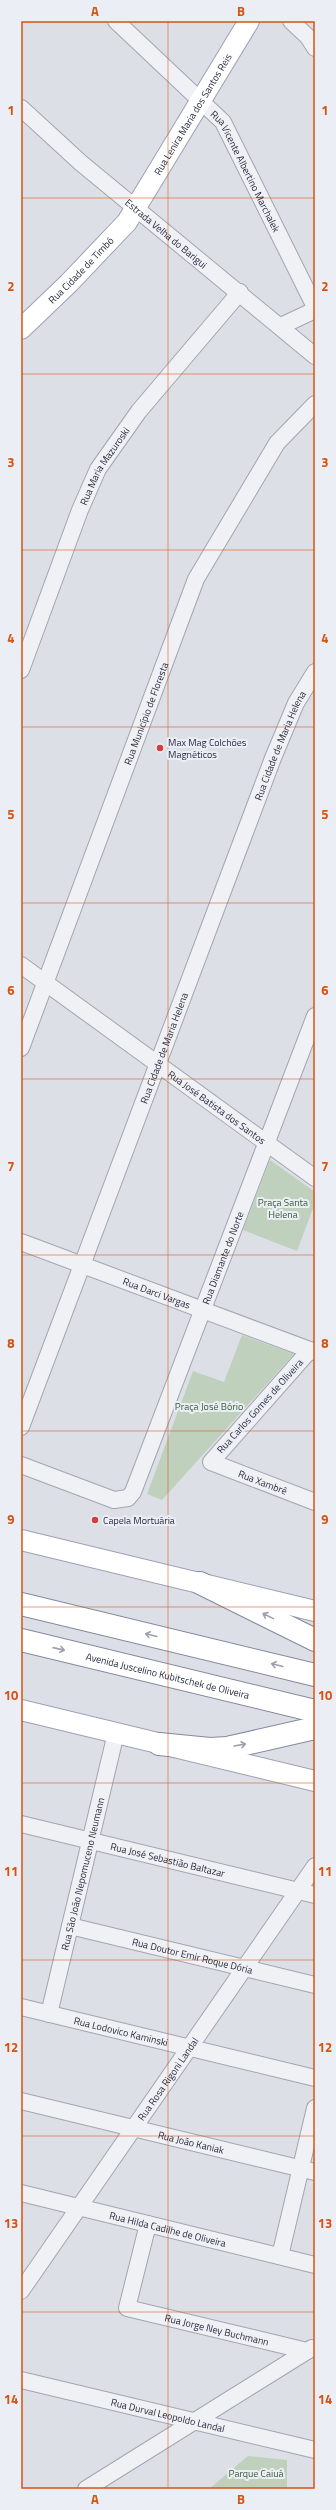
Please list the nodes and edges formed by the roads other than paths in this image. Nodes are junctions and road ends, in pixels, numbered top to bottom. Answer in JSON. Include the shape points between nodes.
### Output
{"nodes":[{"id":1,"x":116,"y":21,"type":"edge"},
{"id":2,"x":249,"y":21,"type":"edge"},
{"id":3,"x":291,"y":21,"type":"edge"},
{"id":4,"x":315,"y":48,"type":"edge"},
{"id":5,"x":202,"y":100,"type":"junction"},
{"id":6,"x":21,"y":108,"type":"edge"},
{"id":7,"x":137,"y":208,"type":"junction"},
{"id":8,"x":240,"y":292,"type":"junction"},
{"id":9,"x":315,"y":306,"type":"edge"},
{"id":10,"x":315,"y":310,"type":"edge"},
{"id":11,"x":281,"y":326,"type":"junction"},
{"id":12,"x":21,"y":329,"type":"edge"},
{"id":13,"x":315,"y":356,"type":"edge"},
{"id":14,"x":315,"y":404,"type":"edge"},
{"id":15,"x":21,"y":670,"type":"edge"},
{"id":16,"x":315,"y":672,"type":"edge"},
{"id":17,"x":21,"y":965,"type":"edge"},
{"id":18,"x":45,"y":983,"type":"junction"},
{"id":19,"x":315,"y":1016,"type":"edge"},
{"id":20,"x":21,"y":1048,"type":"edge"},
{"id":21,"x":158,"y":1064,"type":"junction"},
{"id":22,"x":267,"y":1143,"type":"junction"},
{"id":23,"x":315,"y":1178,"type":"edge"},
{"id":24,"x":21,"y":1242,"type":"edge"},
{"id":25,"x":82,"y":1265,"type":"junction"},
{"id":26,"x":203,"y":1310,"type":"junction"},
{"id":27,"x":312,"y":1351,"type":"edge"},
{"id":28,"x":21,"y":1427,"type":"edge"},
{"id":29,"x":210,"y":1462,"type":"joint"},
{"id":30,"x":21,"y":1465,"type":"edge"},
{"id":31,"x":315,"y":1502,"type":"edge"},
{"id":32,"x":21,"y":1540,"type":"edge"},
{"id":33,"x":200,"y":1583,"type":"junction"},
{"id":34,"x":21,"y":1604,"type":"edge"},
{"id":35,"x":315,"y":1611,"type":"edge"},
{"id":36,"x":21,"y":1640,"type":"edge"},
{"id":37,"x":315,"y":1640,"type":"edge"},
{"id":38,"x":315,"y":1674,"type":"edge"},
{"id":39,"x":21,"y":1710,"type":"edge"},
{"id":40,"x":315,"y":1711,"type":"edge"},
{"id":41,"x":315,"y":1728,"type":"edge"},
{"id":42,"x":116,"y":1733,"type":"junction"},
{"id":43,"x":160,"y":1744,"type":"junction"},
{"id":44,"x":315,"y":1781,"type":"edge"},
{"id":45,"x":21,"y":1824,"type":"edge"},
{"id":46,"x":90,"y":1840,"type":"junction"},
{"id":47,"x":315,"y":1866,"type":"edge"},
{"id":48,"x":298,"y":1891,"type":"junction"},
{"id":49,"x":315,"y":1895,"type":"edge"},
{"id":50,"x":70,"y":1926,"type":"junction"},
{"id":51,"x":245,"y":1968,"type":"junction"},
{"id":52,"x":315,"y":1985,"type":"edge"},
{"id":53,"x":21,"y":2007,"type":"edge"},
{"id":54,"x":49,"y":2014,"type":"junction"},
{"id":55,"x":189,"y":2048,"type":"junction"},
{"id":56,"x":315,"y":2078,"type":"edge"},
{"id":57,"x":21,"y":2101,"type":"edge"},
{"id":58,"x":315,"y":2108,"type":"edge"},
{"id":59,"x":134,"y":2128,"type":"junction"},
{"id":60,"x":308,"y":2170,"type":"edge"},
{"id":61,"x":21,"y":2193,"type":"edge"},
{"id":62,"x":79,"y":2207,"type":"junction"},
{"id":63,"x":148,"y":2224,"type":"junction"},
{"id":64,"x":280,"y":2256,"type":"junction"},
{"id":65,"x":315,"y":2265,"type":"edge"},
{"id":66,"x":23,"y":2285,"type":"edge"},
{"id":67,"x":311,"y":2349,"type":"edge"},
{"id":68,"x":21,"y":2380,"type":"edge"},
{"id":69,"x":194,"y":2421,"type":"junction"},
{"id":70,"x":315,"y":2450,"type":"edge"},
{"id":71,"x":86,"y":2489,"type":"edge"}],
"edges":[{"from":1,"to":5,"type":"street","name":"Rua Vicente Albertino Marchalek"},
{"from":2,"to":5,"type":"main road","name":"Rua Lenira Maria dos Santos Reis"},
{"from":3,"to":4,"type":"street","via":[[308,37]]},
{"from":5,"to":7,"type":"main road","name":"Rua Lenira Maria dos Santos Reis"},
{"from":5,"to":9,"type":"street","name":"Rua Vicente Albertino Marchalek","via":[[230,133]]},
{"from":6,"to":7,"type":"street","name":"Estrada Velha do Barigui","via":[[61,147]]},
{"from":7,"to":8,"type":"street","name":"Estrada Velha do Barigui"},
{"from":7,"to":12,"type":"main road","name":"Rua Cidade de Timbó","via":[[99,252]]},
{"from":8,"to":11,"type":"street","name":"Estrada Velha do Barigui"},
{"from":8,"to":15,"type":"street","name":"Rua Maria Mazuroski","via":[[139,411],[98,468]]},
{"from":10,"to":11,"type":"street"},
{"from":11,"to":13,"type":"street","name":"Estrada Velha do Barigui"},
{"from":14,"to":18,"type":"street","name":"Rua Município de Floresta","via":[[277,443],[196,579]]},
{"from":16,"to":21,"type":"street","name":"Rua Cidade de Maria Helena","via":[[285,727]]},
{"from":17,"to":18,"type":"street","name":"Rua José Batista dos Santos"},
{"from":18,"to":20,"type":"street","name":"Rua Município de Floresta"},
{"from":18,"to":21,"type":"street","name":"Rua José Batista dos Santos"},
{"from":19,"to":22,"type":"street","name":"Rua Diamante do Norte"},
{"from":21,"to":22,"type":"street","name":"Rua José Batista dos Santos"},
{"from":21,"to":25,"type":"street","name":"Rua Cidade de Maria Helena"},
{"from":22,"to":23,"type":"street","name":"Rua José Batista dos Santos"},
{"from":22,"to":26,"type":"street","name":"Rua Diamante do Norte"},
{"from":24,"to":25,"type":"street","name":"Rua Darci Vargas"},
{"from":25,"to":26,"type":"street","name":"Rua Darci Vargas"},
{"from":25,"to":28,"type":"street","name":"Rua Cidade de Maria Helena"},
{"from":26,"to":27,"type":"street","name":"Rua Darci Vargas"},
{"from":26,"to":30,"type":"street","name":"Rua Diamante do Norte","via":[[137,1486],[128,1498],[114,1500]]},
{"from":27,"to":29,"type":"street","name":"Rua Carlos Gomes de Oliveira"},
{"from":29,"to":31,"type":"street","name":"Rua Xambrê"},
{"from":32,"to":33,"type":"main road"},
{"from":33,"to":35,"type":"main road"},
{"from":37,"to":33,"type":"highway","one_way":true},
{"from":38,"to":34,"type":"highway","one_way":true},
{"from":36,"to":40,"type":"highway","name":"Avenida Juscelino Kubitschek de Oliveira","one_way":true},
{"from":39,"to":42,"type":"main road"},
{"from":43,"to":41,"type":"highway","one_way":true,"via":[[210,1749],[227,1748]]},
{"from":42,"to":43,"type":"main road"},
{"from":42,"to":46,"type":"street","name":"Rua São João Nepomuceno Neumann"},
{"from":43,"to":44,"type":"main road"},
{"from":45,"to":46,"type":"street","name":"Rua José Sebastião Baltazar"},
{"from":46,"to":48,"type":"street","name":"Rua José Sebastião Baltazar"},
{"from":46,"to":50,"type":"street","name":"Rua São João Nepomuceno Neumann"},
{"from":47,"to":48,"type":"street","name":"Rua Rosa Rigoni Landal"},
{"from":48,"to":49,"type":"street","name":"Rua José Sebastião Baltazar"},
{"from":48,"to":51,"type":"street","name":"Rua Rosa Rigoni Landal"},
{"from":50,"to":51,"type":"street","name":"Rua Doutor Emir Roque Dória"},
{"from":50,"to":54,"type":"street","name":"Rua São João Nepomuceno Neumann"},
{"from":51,"to":52,"type":"street","name":"Rua Doutor Emir Roque Dória"},
{"from":51,"to":55,"type":"street","name":"Rua Rosa Rigoni Landal"},
{"from":53,"to":54,"type":"street","name":"Rua Lodovico Kaminski"},
{"from":54,"to":55,"type":"street","name":"Rua Lodovico Kaminski"},
{"from":55,"to":56,"type":"street","name":"Rua Lodovico Kaminski"},
{"from":55,"to":59,"type":"street","name":"Rua Rosa Rigoni Landal"},
{"from":57,"to":59,"type":"street","name":"Rua João Kaniak"},
{"from":58,"to":60,"type":"street"},
{"from":59,"to":60,"type":"street","name":"Rua João Kaniak"},
{"from":59,"to":62,"type":"street","name":"Rua Rosa Rigoni Landal"},
{"from":60,"to":64,"type":"street"},
{"from":61,"to":62,"type":"street","name":"Rua Hilda Cadilhe de Oliveira"},
{"from":62,"to":63,"type":"street","name":"Rua Hilda Cadilhe de Oliveira"},
{"from":62,"to":66,"type":"street","name":"Rua Rosa Rigoni Landal"},
{"from":63,"to":64,"type":"street","name":"Rua Hilda Cadilhe de Oliveira"},
{"from":63,"to":67,"type":"street","name":"Rua Jorge Ney Buchmann","via":[[127,2308]]},
{"from":64,"to":65,"type":"street","name":"Rua Hilda Cadilhe de Oliveira"},
{"from":67,"to":69,"type":"street"},
{"from":68,"to":69,"type":"street","name":"Rua Durval Leopoldo Landal"},
{"from":69,"to":70,"type":"street","name":"Rua Durval Leopoldo Landal"},
{"from":69,"to":71,"type":"street"}]}
